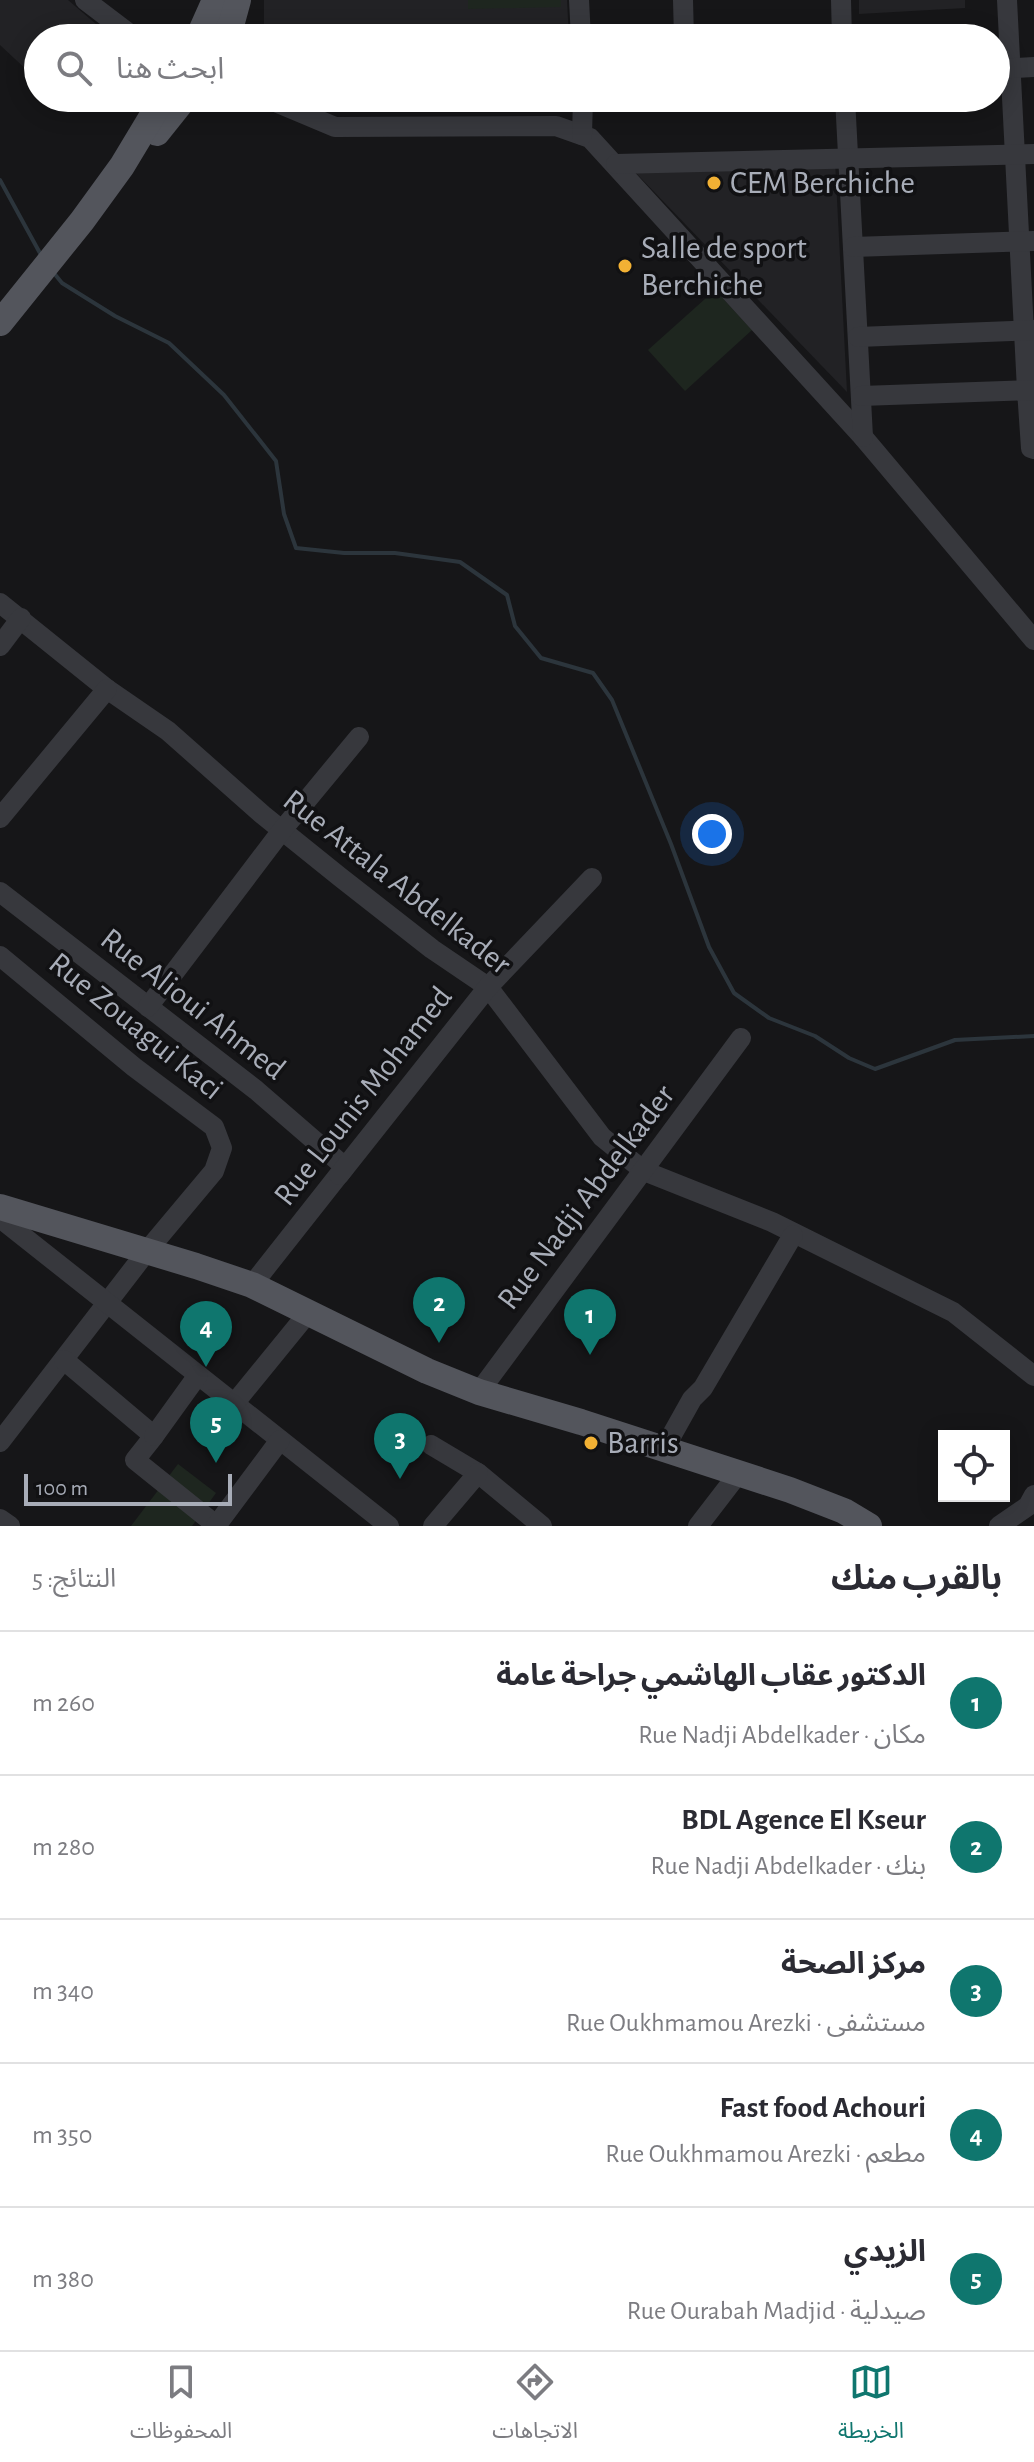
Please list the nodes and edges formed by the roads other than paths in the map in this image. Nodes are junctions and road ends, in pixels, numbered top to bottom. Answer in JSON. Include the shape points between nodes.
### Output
{"nodes":[{"id":1,"x":85,"y":0,"type":"edge"},
{"id":2,"x":238,"y":0,"type":"edge"},
{"id":3,"x":579,"y":0,"type":"edge"},
{"id":4,"x":683,"y":0,"type":"edge"},
{"id":5,"x":841,"y":0,"type":"edge"},
{"id":6,"x":1007,"y":0,"type":"edge"},
{"id":7,"x":211,"y":4,"type":"edge"},
{"id":8,"x":117,"y":24,"type":"edge"},
{"id":9,"x":203,"y":24,"type":"edge"},
{"id":10,"x":231,"y":24,"type":"edge"},
{"id":11,"x":580,"y":24,"type":"edge"},
{"id":12,"x":684,"y":24,"type":"edge"},
{"id":13,"x":842,"y":24,"type":"edge"},
{"id":14,"x":1006,"y":24,"type":"edge"},
{"id":15,"x":1034,"y":67,"type":"edge"},
{"id":16,"x":1010,"y":68,"type":"edge"},
{"id":17,"x":1010,"y":95,"type":"edge"},
{"id":18,"x":155,"y":112,"type":"edge"},
{"id":19,"x":174,"y":112,"type":"edge"},
{"id":20,"x":299,"y":112,"type":"edge"},
{"id":21,"x":583,"y":112,"type":"edge"},
{"id":22,"x":846,"y":112,"type":"edge"},
{"id":23,"x":582,"y":135,"type":"junction"},
{"id":24,"x":1025,"y":154,"type":"edge"},
{"id":25,"x":849,"y":158,"type":"junction"},
{"id":26,"x":616,"y":164,"type":"junction"},
{"id":27,"x":122,"y":166,"type":"junction"},
{"id":28,"x":1027,"y":241,"type":"edge"},
{"id":29,"x":853,"y":247,"type":"junction"},
{"id":30,"x":0,"y":323,"type":"edge"},
{"id":31,"x":1029,"y":330,"type":"edge"},
{"id":32,"x":858,"y":337,"type":"junction"},
{"id":33,"x":1031,"y":390,"type":"edge"},
{"id":34,"x":861,"y":396,"type":"junction"},
{"id":35,"x":863,"y":437,"type":"junction"},
{"id":36,"x":1034,"y":449,"type":"edge"},
{"id":37,"x":0,"y":603,"type":"edge"},
{"id":38,"x":21,"y":618,"type":"junction"},
{"id":39,"x":1034,"y":640,"type":"edge"},
{"id":40,"x":0,"y":646,"type":"edge"},
{"id":41,"x":107,"y":689,"type":"junction"},
{"id":42,"x":359,"y":737,"type":"dead end"},
{"id":43,"x":0,"y":818,"type":"edge"},
{"id":44,"x":283,"y":829,"type":"junction"},
{"id":45,"x":592,"y":878,"type":"dead end"},
{"id":46,"x":0,"y":892,"type":"edge"},
{"id":47,"x":0,"y":956,"type":"edge"},
{"id":48,"x":488,"y":987,"type":"junction"},
{"id":49,"x":148,"y":1007,"type":"junction"},
{"id":50,"x":741,"y":1038,"type":"dead end"},
{"id":51,"x":644,"y":1171,"type":"junction"},
{"id":52,"x":0,"y":1207,"type":"edge"},
{"id":53,"x":0,"y":1218,"type":"edge"},
{"id":54,"x":793,"y":1235,"type":"junction"},
{"id":55,"x":147,"y":1251,"type":"junction"},
{"id":56,"x":252,"y":1285,"type":"junction"},
{"id":57,"x":105,"y":1303,"type":"junction"},
{"id":58,"x":308,"y":1313,"type":"junction"},
{"id":59,"x":64,"y":1360,"type":"junction"},
{"id":60,"x":198,"y":1375,"type":"junction"},
{"id":61,"x":1034,"y":1376,"type":"edge"},
{"id":62,"x":479,"y":1392,"type":"junction"},
{"id":63,"x":233,"y":1405,"type":"junction"},
{"id":64,"x":154,"y":1436,"type":"junction"},
{"id":65,"x":280,"y":1440,"type":"junction"},
{"id":66,"x":0,"y":1442,"type":"edge"},
{"id":67,"x":431,"y":1445,"type":"dead end"},
{"id":68,"x":664,"y":1449,"type":"junction"},
{"id":69,"x":478,"y":1473,"type":"junction"},
{"id":70,"x":738,"y":1474,"type":"junction"},
{"id":71,"x":1034,"y":1495,"type":"edge"},
{"id":72,"x":0,"y":1519,"type":"edge"},
{"id":73,"x":10,"y":1526,"type":"edge"},
{"id":74,"x":216,"y":1526,"type":"edge"},
{"id":75,"x":389,"y":1526,"type":"edge"},
{"id":76,"x":433,"y":1526,"type":"edge"},
{"id":77,"x":542,"y":1526,"type":"edge"},
{"id":78,"x":698,"y":1526,"type":"edge"},
{"id":79,"x":869,"y":1526,"type":"edge"},
{"id":80,"x":999,"y":1526,"type":"edge"}],
"edges":[{"from":1,"to":8,"type":"street"},
{"from":2,"to":10,"type":"main road"},
{"from":3,"to":11,"type":"street"},
{"from":4,"to":12,"type":"street"},
{"from":5,"to":13,"type":"street"},
{"from":6,"to":14,"type":"street"},
{"from":7,"to":9,"type":"main road"},
{"from":15,"to":16,"type":"street"},
{"from":17,"to":24,"type":"street"},
{"from":18,"to":27,"type":"main road"},
{"from":19,"to":27,"type":"main road"},
{"from":20,"to":23,"type":"street","via":[[335,127],[556,126]]},
{"from":21,"to":23,"type":"street"},
{"from":22,"to":25,"type":"street"},
{"from":23,"to":26,"type":"street"},
{"from":24,"to":25,"type":"street"},
{"from":24,"to":28,"type":"street"},
{"from":25,"to":26,"type":"street"},
{"from":25,"to":29,"type":"street"},
{"from":26,"to":35,"type":"street"},
{"from":27,"to":30,"type":"main road"},
{"from":28,"to":29,"type":"street"},
{"from":28,"to":31,"type":"street"},
{"from":29,"to":32,"type":"street"},
{"from":31,"to":32,"type":"street"},
{"from":31,"to":33,"type":"street"},
{"from":32,"to":34,"type":"street"},
{"from":33,"to":34,"type":"street"},
{"from":33,"to":36,"type":"street"},
{"from":34,"to":35,"type":"street"},
{"from":35,"to":39,"type":"street"},
{"from":37,"to":38,"type":"street","name":"Rue Attala Abdelkader"},
{"from":38,"to":40,"type":"street"},
{"from":38,"to":41,"type":"street","name":"Rue Attala Abdelkader"},
{"from":41,"to":43,"type":"street"},
{"from":41,"to":44,"type":"street","name":"Rue Attala Abdelkader","via":[[168,731]]},
{"from":42,"to":44,"type":"street"},
{"from":44,"to":48,"type":"street","name":"Rue Attala Abdelkader","via":[[432,949]]},
{"from":44,"to":49,"type":"street"},
{"from":45,"to":48,"type":"street","name":"Rue Lounis Mohamed"},
{"from":46,"to":49,"type":"street","name":"Rue Alioui Ahmed"},
{"from":47,"to":55,"type":"street","name":"Rue Zouagui Kaci","via":[[214,1127],[222,1148],[214,1171]]},
{"from":48,"to":51,"type":"street","name":"Rue Attala Abdelkader","via":[[602,1137]]},
{"from":48,"to":56,"type":"street","name":"Rue Lounis Mohamed"},
{"from":49,"to":56,"type":"street","name":"Rue Alioui Ahmed","via":[[345,1167]]},
{"from":50,"to":51,"type":"street","name":"Rue Nadji Abdelkader"},
{"from":51,"to":54,"type":"street","name":"Rue Attala Abdelkader"},
{"from":51,"to":62,"type":"street","name":"Rue Nadji Abdelkader"},
{"from":52,"to":55,"type":"main road"},
{"from":53,"to":57,"type":"street"},
{"from":54,"to":61,"type":"street","name":"Rue Attala Abdelkader","via":[[953,1312]]},
{"from":54,"to":68,"type":"street"},
{"from":55,"to":56,"type":"main road"},
{"from":55,"to":57,"type":"street","name":"Rue Zouagui Kaci"},
{"from":56,"to":58,"type":"main road"},
{"from":57,"to":59,"type":"street","name":"Rue Zouagui Kaci"},
{"from":57,"to":60,"type":"street"},
{"from":58,"to":62,"type":"main road"},
{"from":58,"to":63,"type":"street"},
{"from":59,"to":64,"type":"street"},
{"from":59,"to":66,"type":"street","name":"Rue Zouagui Kaci"},
{"from":60,"to":63,"type":"street"},
{"from":60,"to":64,"type":"street"},
{"from":62,"to":68,"type":"main road"},
{"from":63,"to":65,"type":"street"},
{"from":64,"to":74,"type":"street","via":[[135,1460]]},
{"from":65,"to":74,"type":"street"},
{"from":65,"to":75,"type":"street"},
{"from":67,"to":69,"type":"street"},
{"from":68,"to":70,"type":"main road"},
{"from":69,"to":76,"type":"street"},
{"from":69,"to":77,"type":"street"},
{"from":70,"to":78,"type":"street"},
{"from":70,"to":79,"type":"main road","via":[[844,1511]]},
{"from":71,"to":80,"type":"street","via":[[1028,1506]]},
{"from":72,"to":73,"type":"street"}]}
